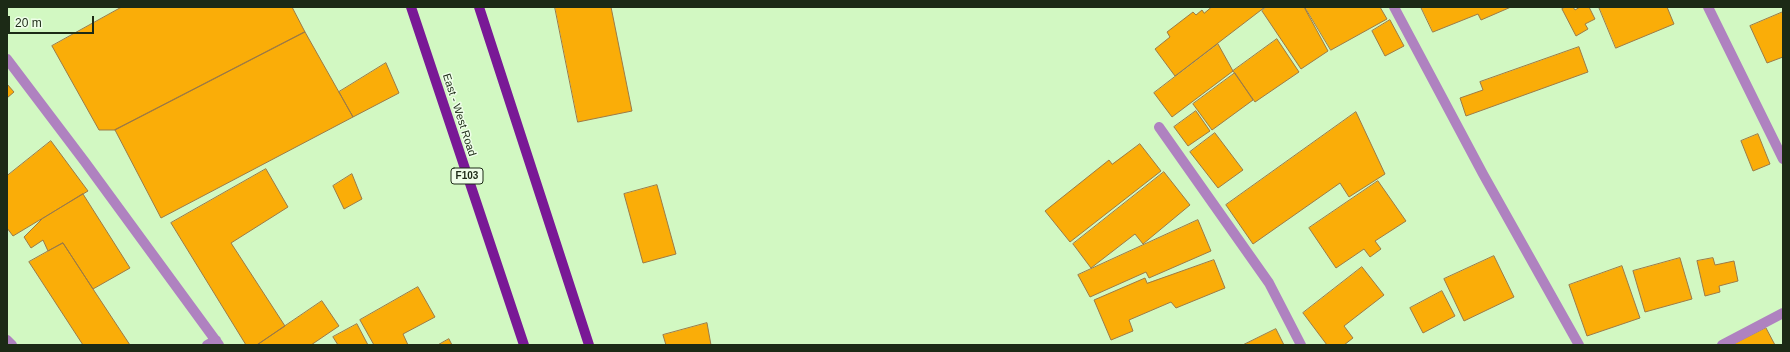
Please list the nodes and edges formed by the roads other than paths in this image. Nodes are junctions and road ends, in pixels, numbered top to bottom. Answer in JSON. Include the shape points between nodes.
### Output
{"nodes":[{"id":1,"x":411,"y":7,"type":"edge"},
{"id":2,"x":479,"y":7,"type":"edge"},
{"id":3,"x":1394,"y":7,"type":"edge"},
{"id":4,"x":1708,"y":7,"type":"edge"},
{"id":5,"x":7,"y":59,"type":"edge"},
{"id":6,"x":1159,"y":127,"type":"dead end"},
{"id":7,"x":1783,"y":160,"type":"edge"},
{"id":8,"x":1783,"y":313,"type":"edge"},
{"id":9,"x":7,"y":340,"type":"edge"},
{"id":10,"x":217,"y":342,"type":"edge"},
{"id":11,"x":12,"y":345,"type":"edge"},
{"id":12,"x":206,"y":345,"type":"edge"},
{"id":13,"x":524,"y":345,"type":"edge"},
{"id":14,"x":589,"y":345,"type":"edge"},
{"id":15,"x":1301,"y":345,"type":"edge"},
{"id":16,"x":1579,"y":345,"type":"edge"},
{"id":17,"x":1722,"y":345,"type":"edge"}],
"edges":[{"from":1,"to":13,"type":"main road","name":"East - West Road","number":"F103"},
{"from":2,"to":14,"type":"main road"},
{"from":3,"to":16,"type":"street","via":[[1483,174]]},
{"from":4,"to":7,"type":"street"},
{"from":5,"to":10,"type":"street"},
{"from":6,"to":15,"type":"street","via":[[1269,284]]},
{"from":8,"to":17,"type":"street"},
{"from":9,"to":11,"type":"street"},
{"from":10,"to":12,"type":"street"}]}
